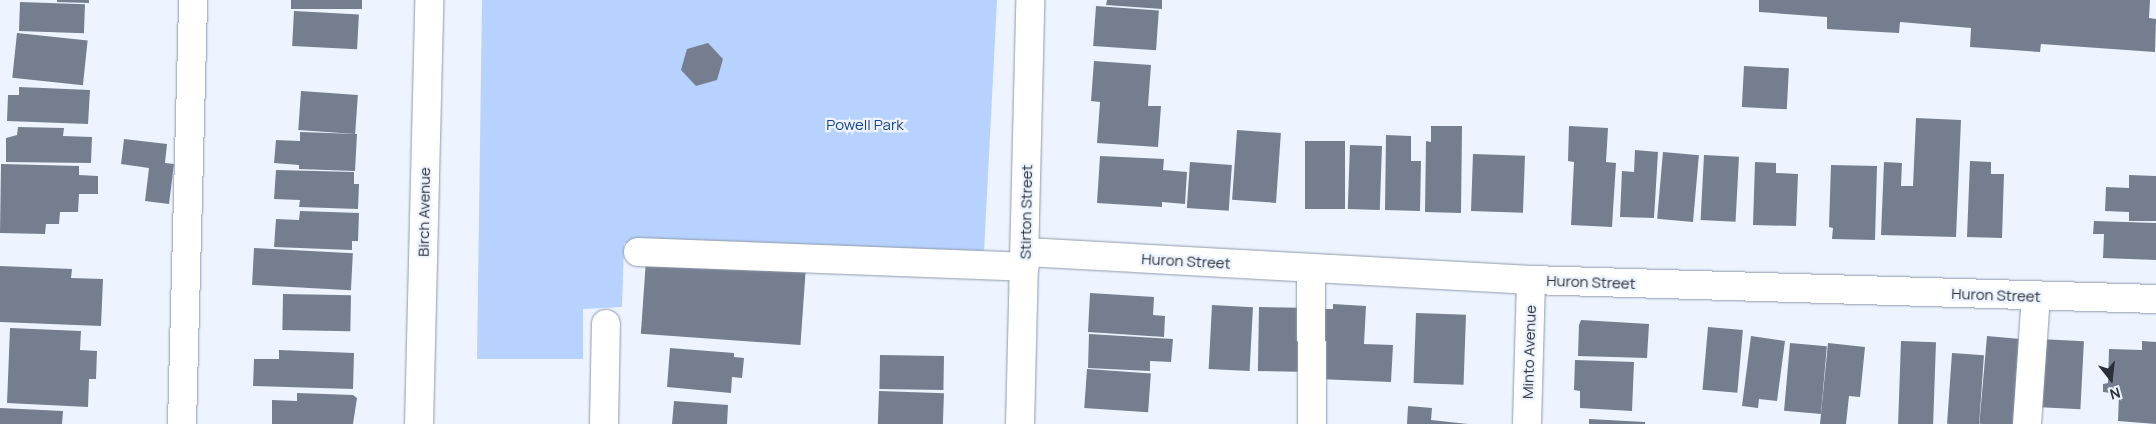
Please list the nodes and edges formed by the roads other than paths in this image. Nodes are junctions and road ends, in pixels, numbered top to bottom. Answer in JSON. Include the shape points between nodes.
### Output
{"nodes":[{"id":1,"x":193,"y":0,"type":"edge"},
{"id":2,"x":429,"y":0,"type":"edge"},
{"id":3,"x":1030,"y":0,"type":"edge"},
{"id":4,"x":638,"y":252,"type":"dead end"},
{"id":5,"x":1026,"y":260,"type":"junction"},
{"id":6,"x":1312,"y":268,"type":"junction"},
{"id":7,"x":1531,"y":280,"type":"junction"},
{"id":8,"x":2036,"y":296,"type":"junction"},
{"id":9,"x":2156,"y":299,"type":"edge"},
{"id":10,"x":606,"y":324,"type":"dead end"},
{"id":11,"x":182,"y":424,"type":"edge"},
{"id":12,"x":420,"y":424,"type":"edge"},
{"id":13,"x":604,"y":424,"type":"edge"},
{"id":14,"x":1020,"y":424,"type":"edge"},
{"id":15,"x":1312,"y":424,"type":"edge"},
{"id":16,"x":1527,"y":424,"type":"edge"},
{"id":17,"x":2027,"y":424,"type":"edge"}],
"edges":[{"from":1,"to":11,"type":"street"},
{"from":2,"to":12,"type":"street","name":"Birch Avenue"},
{"from":3,"to":5,"type":"street","name":"Stirton Street"},
{"from":4,"to":5,"type":"street","name":"Huron Street"},
{"from":5,"to":6,"type":"street","name":"Huron Street"},
{"from":5,"to":14,"type":"street","name":"Stirton Street"},
{"from":6,"to":7,"type":"street","name":"Huron Street"},
{"from":6,"to":15,"type":"street"},
{"from":7,"to":8,"type":"street","name":"Huron Street"},
{"from":7,"to":16,"type":"street","name":"Minto Avenue"},
{"from":8,"to":9,"type":"street","name":"Huron Street"},
{"from":8,"to":17,"type":"street"},
{"from":10,"to":13,"type":"street"}]}
